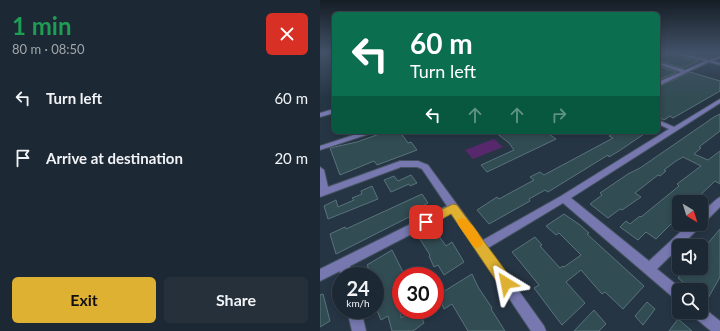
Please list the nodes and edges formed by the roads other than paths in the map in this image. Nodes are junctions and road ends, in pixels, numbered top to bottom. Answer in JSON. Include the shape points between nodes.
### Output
{"nodes":[{"id":1,"x":672,"y":67,"type":"edge"},
{"id":2,"x":696,"y":67,"type":"edge"},
{"id":3,"x":686,"y":72,"type":"junction"},
{"id":4,"x":660,"y":83,"type":"edge"},
{"id":5,"x":719,"y":103,"type":"edge"},
{"id":6,"x":332,"y":112,"type":"edge"},
{"id":7,"x":320,"y":115,"type":"edge"},
{"id":8,"x":660,"y":123,"type":"edge"},
{"id":9,"x":674,"y":129,"type":"junction"},
{"id":10,"x":364,"y":134,"type":"edge"},
{"id":11,"x":320,"y":148,"type":"edge"},
{"id":12,"x":320,"y":170,"type":"edge"},
{"id":13,"x":323,"y":193,"type":"edge"},
{"id":14,"x":564,"y":198,"type":"junction"},
{"id":15,"x":720,"y":201,"type":"edge"},
{"id":16,"x":453,"y":208,"type":"junction"},
{"id":17,"x":708,"y":212,"type":"edge"},
{"id":18,"x":689,"y":231,"type":"edge"},
{"id":19,"x":480,"y":248,"type":"junction"},
{"id":20,"x":344,"y":263,"type":"junction"},
{"id":21,"x":345,"y":267,"type":"edge"},
{"id":22,"x":649,"y":269,"type":"junction"},
{"id":23,"x":320,"y":275,"type":"edge"},
{"id":24,"x":672,"y":289,"type":"edge"},
{"id":25,"x":356,"y":319,"type":"edge"},
{"id":26,"x":707,"y":319,"type":"edge"},
{"id":27,"x":720,"y":330,"type":"edge"},
{"id":28,"x":359,"y":331,"type":"edge"},
{"id":29,"x":539,"y":331,"type":"edge"}],
"edges":[{"from":1,"to":3,"type":"street"},
{"from":2,"to":3,"type":"street"},
{"from":3,"to":4,"type":"street"},
{"from":5,"to":9,"type":"street"},
{"from":6,"to":7,"type":"street"},
{"from":8,"to":9,"type":"street"},
{"from":9,"to":14,"type":"street"},
{"from":10,"to":11,"type":"street"},
{"from":12,"to":13,"type":"street"},
{"from":13,"to":16,"type":"street","via":[[400,164],[418,164],[425,167]]},
{"from":14,"to":19,"type":"street"},
{"from":14,"to":22,"type":"street"},
{"from":15,"to":17,"type":"street"},
{"from":16,"to":19,"type":"street"},
{"from":16,"to":20,"type":"street"},
{"from":18,"to":22,"type":"street"},
{"from":19,"to":29,"type":"street"},
{"from":20,"to":21,"type":"street"},
{"from":20,"to":23,"type":"street"},
{"from":22,"to":24,"type":"street"},
{"from":25,"to":28,"type":"street"},
{"from":26,"to":27,"type":"street"}]}
